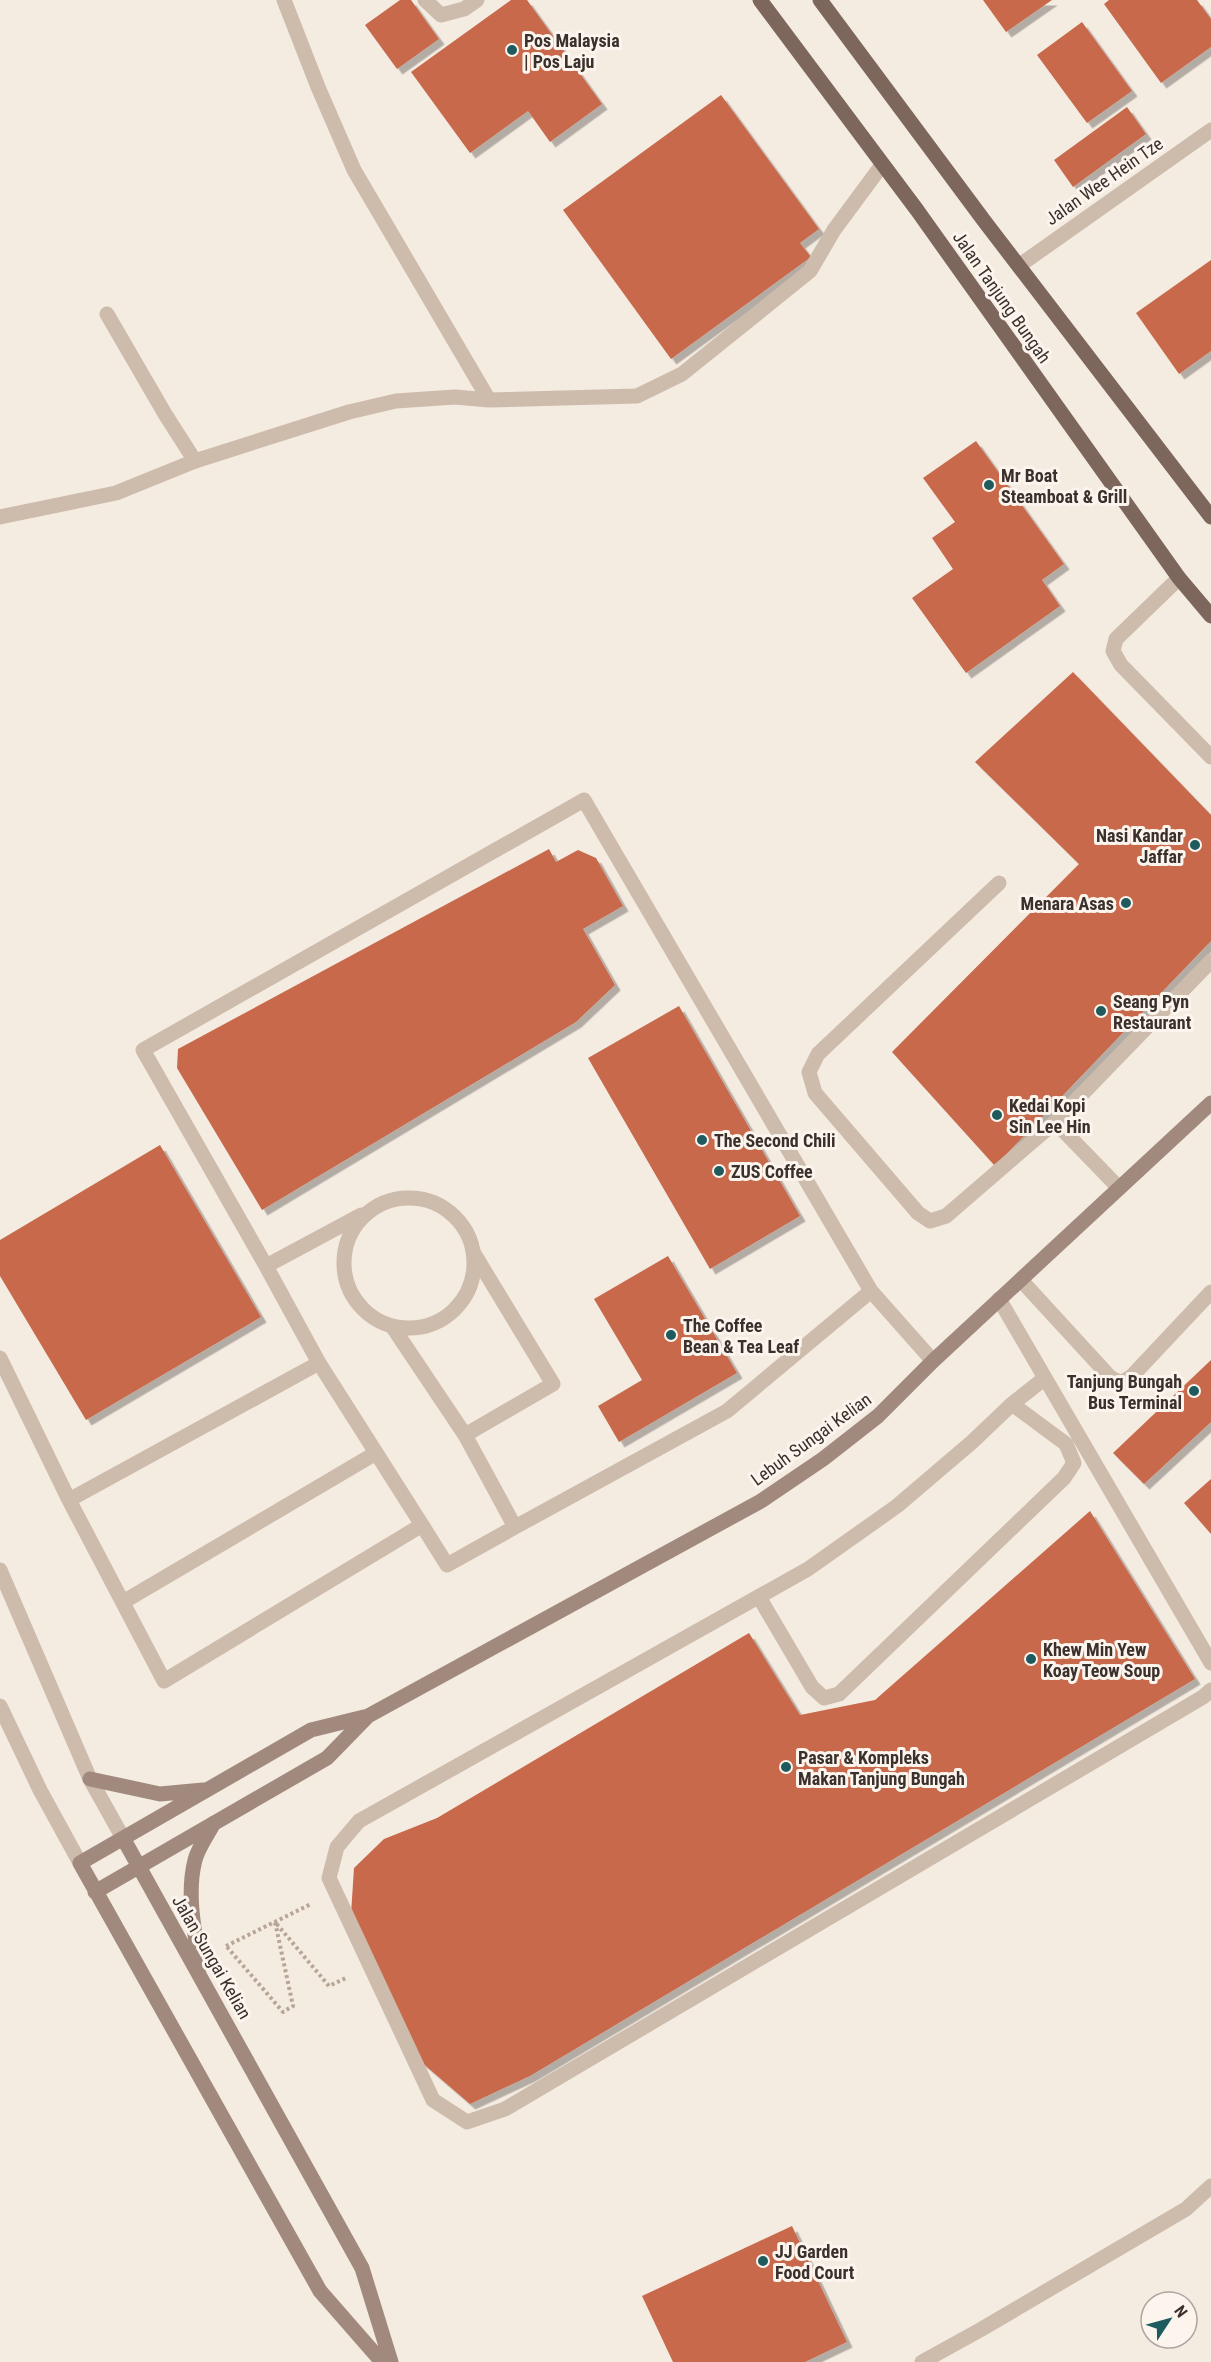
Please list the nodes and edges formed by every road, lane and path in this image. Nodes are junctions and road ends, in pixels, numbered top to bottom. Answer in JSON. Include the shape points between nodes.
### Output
{"nodes":[{"id":1,"x":284,"y":0,"type":"edge"},
{"id":2,"x":425,"y":0,"type":"edge"},
{"id":3,"x":477,"y":0,"type":"edge"},
{"id":4,"x":760,"y":0,"type":"edge"},
{"id":5,"x":820,"y":0,"type":"edge"},
{"id":6,"x":1211,"y":130,"type":"edge"},
{"id":7,"x":882,"y":165,"type":"junction"},
{"id":8,"x":1020,"y":265,"type":"junction"},
{"id":9,"x":107,"y":314,"type":"dead end"},
{"id":10,"x":489,"y":400,"type":"junction"},
{"id":11,"x":195,"y":461,"type":"junction"},
{"id":12,"x":0,"y":517,"type":"edge"},
{"id":13,"x":1211,"y":517,"type":"edge"},
{"id":14,"x":1179,"y":578,"type":"junction"},
{"id":15,"x":1211,"y":616,"type":"edge"},
{"id":16,"x":1211,"y":757,"type":"edge"},
{"id":17,"x":999,"y":884,"type":"dead end"},
{"id":18,"x":1211,"y":961,"type":"edge"},
{"id":19,"x":1211,"y":1102,"type":"edge"},
{"id":20,"x":1055,"y":1122,"type":"junction"},
{"id":21,"x":1119,"y":1188,"type":"junction"},
{"id":22,"x":372,"y":1209,"type":"junction"},
{"id":23,"x":473,"y":1252,"type":"junction"},
{"id":24,"x":266,"y":1266,"type":"junction"},
{"id":25,"x":1021,"y":1280,"type":"junction"},
{"id":26,"x":871,"y":1291,"type":"junction"},
{"id":27,"x":1211,"y":1292,"type":"edge"},
{"id":28,"x":999,"y":1299,"type":"junction"},
{"id":29,"x":392,"y":1326,"type":"junction"},
{"id":30,"x":0,"y":1358,"type":"edge"},
{"id":31,"x":933,"y":1361,"type":"junction"},
{"id":32,"x":319,"y":1364,"type":"junction"},
{"id":33,"x":1045,"y":1378,"type":"junction"},
{"id":34,"x":1012,"y":1404,"type":"junction"},
{"id":35,"x":465,"y":1435,"type":"junction"},
{"id":36,"x":375,"y":1453,"type":"junction"},
{"id":37,"x":69,"y":1500,"type":"junction"},
{"id":38,"x":422,"y":1525,"type":"junction"},
{"id":39,"x":515,"y":1527,"type":"junction"},
{"id":40,"x":0,"y":1570,"type":"edge"},
{"id":41,"x":759,"y":1597,"type":"junction"},
{"id":42,"x":123,"y":1602,"type":"junction"},
{"id":43,"x":1211,"y":1663,"type":"edge"},
{"id":44,"x":1211,"y":1690,"type":"edge"},
{"id":45,"x":0,"y":1706,"type":"edge"},
{"id":46,"x":368,"y":1716,"type":"junction"},
{"id":47,"x":90,"y":1779,"type":"junction"},
{"id":48,"x":209,"y":1790,"type":"junction"},
{"id":49,"x":214,"y":1823,"type":"junction"},
{"id":50,"x":123,"y":1839,"type":"junction"},
{"id":51,"x":80,"y":1863,"type":"junction"},
{"id":52,"x":138,"y":1867,"type":"junction"},
{"id":53,"x":95,"y":1892,"type":"junction"},
{"id":54,"x":336,"y":1892,"type":"junction"},
{"id":55,"x":275,"y":1922,"type":"junction"},
{"id":56,"x":226,"y":1946,"type":"junction"},
{"id":57,"x":199,"y":1959,"type":"junction"},
{"id":58,"x":371,"y":1967,"type":"junction"},
{"id":59,"x":201,"y":1976,"type":"junction"},
{"id":60,"x":1211,"y":2186,"type":"edge"},
{"id":61,"x":382,"y":2362,"type":"edge"},
{"id":62,"x":391,"y":2362,"type":"edge"},
{"id":63,"x":922,"y":2362,"type":"edge"}],
"edges":[{"from":1,"to":10,"type":"street","via":[[354,170]]},
{"from":2,"to":3,"type":"street","via":[[441,15],[464,9]]},
{"from":4,"to":7,"type":"main road","name":"Jalan Tanjung Bungah"},
{"from":5,"to":8,"type":"main road","name":"Jalan Tanjung Bungah"},
{"from":6,"to":8,"type":"street","name":"Jalan Wee Hein Tze"},
{"from":7,"to":10,"type":"street","via":[[834,230],[810,271],[682,374],[637,396]]},
{"from":7,"to":14,"type":"main road","name":"Jalan Tanjung Bungah"},
{"from":8,"to":13,"type":"main road","name":"Jalan Tanjung Bungah"},
{"from":9,"to":11,"type":"street"},
{"from":10,"to":11,"type":"street","via":[[455,397],[396,401]]},
{"from":11,"to":12,"type":"street","via":[[116,493]]},
{"from":14,"to":15,"type":"main road","name":"Jalan Tanjung Bungah"},
{"from":14,"to":16,"type":"street","via":[[1116,639],[1113,651],[1121,665]]},
{"from":17,"to":20,"type":"street","via":[[818,1054],[809,1072],[815,1093],[918,1213],[930,1221],[946,1216]]},
{"from":18,"to":20,"type":"street"},
{"from":19,"to":21,"type":"street","name":"Lebuh Sungai Kelian"},
{"from":20,"to":21,"type":"street"},
{"from":21,"to":25,"type":"street","name":"Lebuh Sungai Kelian"},
{"from":22,"to":23,"type":"street","via":[[391,1200],[412,1198],[433,1203],[452,1214],[465,1231]]},
{"from":22,"to":24,"type":"street"},
{"from":22,"to":29,"type":"street","via":[[356,1224],[347,1242],[347,1284],[365,1310]]},
{"from":23,"to":29,"type":"street","via":[[473,1274],[466,1294],[452,1311],[434,1323],[413,1328]]},
{"from":23,"to":35,"type":"street","via":[[553,1384]]},
{"from":24,"to":26,"type":"street","via":[[143,1050],[584,800]]},
{"from":24,"to":32,"type":"street"},
{"from":25,"to":27,"type":"street","via":[[1110,1377],[1121,1383]]},
{"from":25,"to":28,"type":"street","name":"Lebuh Sungai Kelian"},
{"from":26,"to":31,"type":"street"},
{"from":26,"to":39,"type":"street","via":[[727,1411]]},
{"from":28,"to":31,"type":"street","name":"Lebuh Sungai Kelian"},
{"from":28,"to":33,"type":"street"},
{"from":29,"to":35,"type":"street"},
{"from":30,"to":37,"type":"street"},
{"from":31,"to":46,"type":"street","name":"Lebuh Sungai Kelian","via":[[879,1416],[761,1501]]},
{"from":32,"to":36,"type":"street"},
{"from":32,"to":37,"type":"street"},
{"from":33,"to":34,"type":"street"},
{"from":33,"to":43,"type":"street"},
{"from":34,"to":41,"type":"street","via":[[897,1506],[808,1569]]},
{"from":34,"to":41,"type":"street","via":[[1066,1444],[1074,1463],[1064,1478],[839,1694],[824,1698],[812,1687]]},
{"from":35,"to":39,"type":"street"},
{"from":36,"to":38,"type":"street"},
{"from":36,"to":42,"type":"street"},
{"from":37,"to":42,"type":"street"},
{"from":38,"to":39,"type":"street","via":[[447,1565]]},
{"from":38,"to":42,"type":"street","via":[[164,1681]]},
{"from":40,"to":47,"type":"street","name":"Jalan Sungai Kelian"},
{"from":41,"to":54,"type":"street","via":[[359,1821],[337,1847],[329,1878]]},
{"from":44,"to":58,"type":"street","via":[[505,2109],[467,2122],[433,2100]]},
{"from":45,"to":51,"type":"street"},
{"from":46,"to":48,"type":"street","via":[[311,1730]]},
{"from":46,"to":49,"type":"street","via":[[327,1758]]},
{"from":47,"to":48,"type":"street","via":[[160,1794]]},
{"from":47,"to":50,"type":"street","name":"Jalan Sungai Kelian"},
{"from":48,"to":50,"type":"street"},
{"from":49,"to":52,"type":"street"},
{"from":49,"to":57,"type":"street","via":[[195,1858],[191,1884]]},
{"from":50,"to":51,"type":"street"},
{"from":50,"to":52,"type":"street","name":"Jalan Sungai Kelian"},
{"from":51,"to":53,"type":"street"},
{"from":52,"to":53,"type":"street"},
{"from":52,"to":59,"type":"street","name":"Jalan Sungai Kelian"},
{"from":53,"to":61,"type":"street","via":[[320,2291]]},
{"from":54,"to":55,"type":"path"},
{"from":54,"to":58,"type":"street"},
{"from":55,"to":56,"type":"path"},
{"from":55,"to":56,"type":"path","via":[[293,2006],[283,2012]]},
{"from":55,"to":58,"type":"path","via":[[328,1986]]},
{"from":56,"to":57,"type":"path"},
{"from":57,"to":59,"type":"street"},
{"from":59,"to":62,"type":"street","name":"Jalan Sungai Kelian","via":[[362,2268]]},
{"from":60,"to":63,"type":"street","via":[[1185,2210]]}]}
